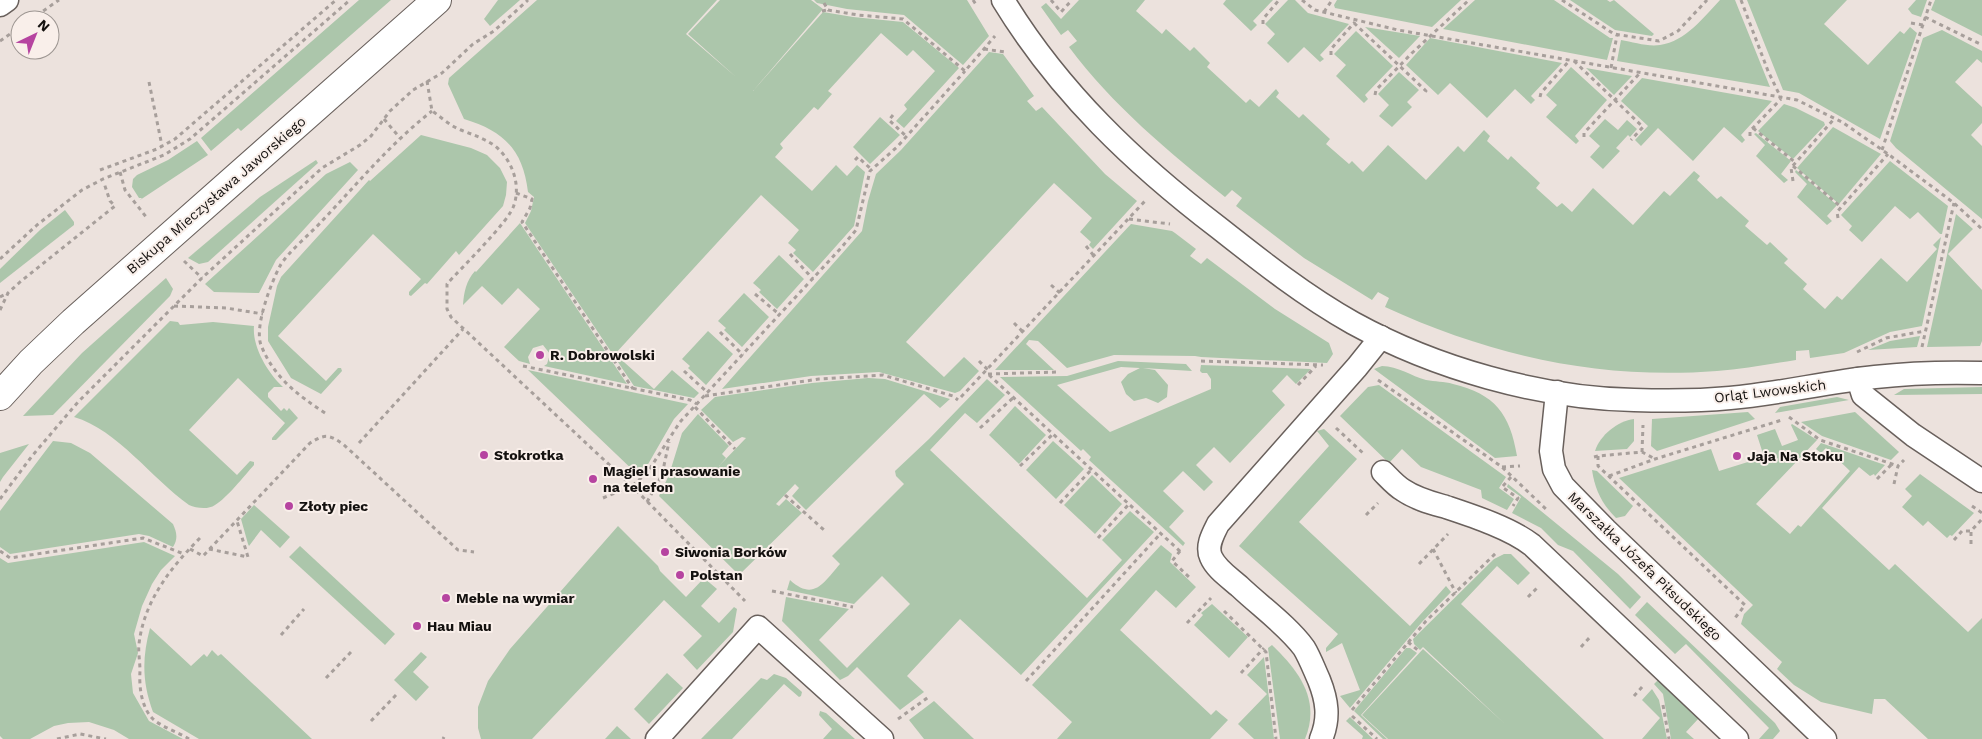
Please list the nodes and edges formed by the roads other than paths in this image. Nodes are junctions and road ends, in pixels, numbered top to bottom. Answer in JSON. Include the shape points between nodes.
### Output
{"nodes":[{"id":1,"x":7,"y":0,"type":"edge"},
{"id":2,"x":437,"y":0,"type":"edge"},
{"id":3,"x":1003,"y":0,"type":"edge"},
{"id":4,"x":0,"y":5,"type":"edge"},
{"id":5,"x":1381,"y":337,"type":"junction"},
{"id":6,"x":1982,"y":373,"type":"edge"},
{"id":7,"x":1858,"y":379,"type":"junction"},
{"id":8,"x":1557,"y":392,"type":"junction"},
{"id":9,"x":0,"y":396,"type":"edge"},
{"id":10,"x":1383,"y":472,"type":"dead end"},
{"id":11,"x":1982,"y":481,"type":"edge"},
{"id":12,"x":1811,"y":735,"type":"edge"},
{"id":13,"x":880,"y":736,"type":"edge"},
{"id":14,"x":1322,"y":737,"type":"edge"},
{"id":15,"x":657,"y":739,"type":"edge"},
{"id":16,"x":1737,"y":739,"type":"edge"}],
"edges":[{"from":1,"to":4,"type":"street"},
{"from":2,"to":9,"type":"street","name":"Biskupa Mieczysława Jaworskiego","via":[[73,322]]},
{"from":3,"to":5,"type":"street","via":[[1060,81],[1125,150],[1178,197],[1293,285]]},
{"from":5,"to":8,"type":"street","via":[[1427,357],[1482,375]]},
{"from":5,"to":14,"type":"street","via":[[1222,520],[1209,548],[1220,569],[1304,649],[1326,700],[1327,715]]},
{"from":6,"to":7,"type":"street","name":"Orląt Lwowskich"},
{"from":7,"to":8,"type":"street","name":"Orląt Lwowskich","via":[[1731,398],[1683,401],[1593,398]]},
{"from":7,"to":11,"type":"street","via":[[1863,395],[1913,435]]},
{"from":8,"to":12,"type":"street","name":"Marszałka Józefa Piłsudskiego","via":[[1552,451],[1554,470],[1562,486]]},
{"from":10,"to":16,"type":"street","via":[[1402,490],[1422,500],[1508,531],[1532,545]]},
{"from":13,"to":15,"type":"street","via":[[758,628]]}]}
